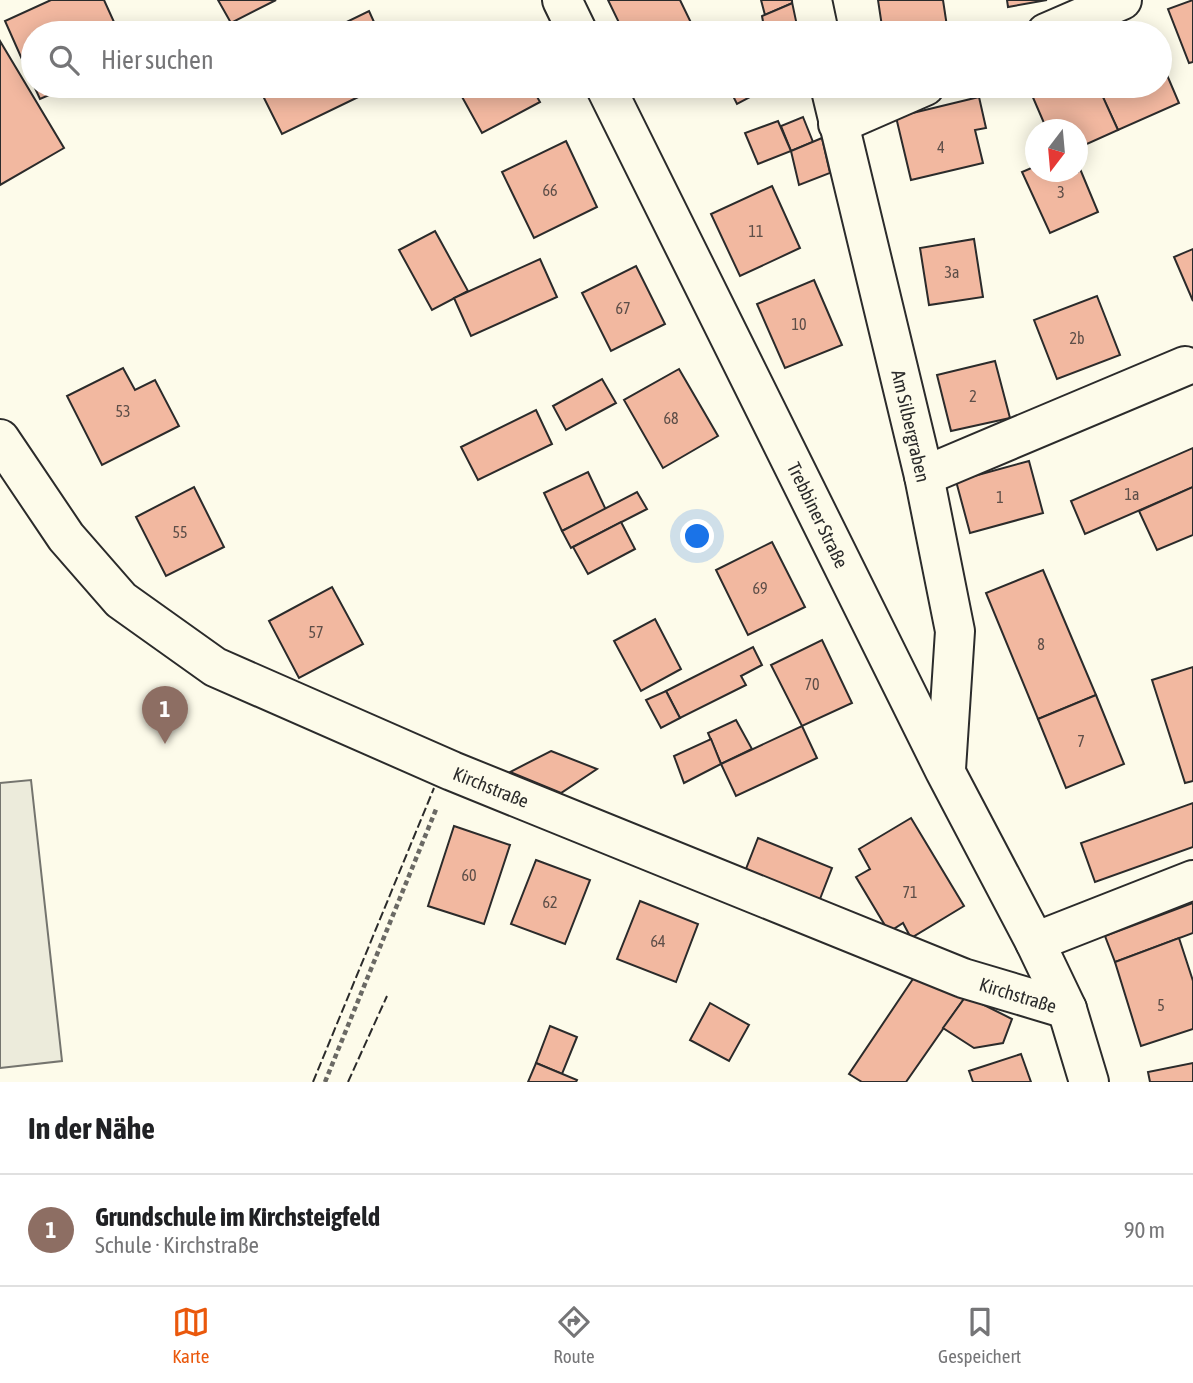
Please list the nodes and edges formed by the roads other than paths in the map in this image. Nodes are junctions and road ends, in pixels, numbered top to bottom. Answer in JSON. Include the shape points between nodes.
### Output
{"nodes":[{"id":1,"x":562,"y":0,"type":"edge"},
{"id":2,"x":812,"y":0,"type":"edge"},
{"id":3,"x":1122,"y":0,"type":"edge"},
{"id":4,"x":573,"y":21,"type":"edge"},
{"id":5,"x":816,"y":21,"type":"edge"},
{"id":6,"x":1074,"y":21,"type":"edge"},
{"id":7,"x":611,"y":98,"type":"edge"},
{"id":8,"x":833,"y":98,"type":"edge"},
{"id":9,"x":898,"y":98,"type":"edge"},
{"id":10,"x":838,"y":124,"type":"junction"},
{"id":11,"x":1185,"y":366,"type":"dead end"},
{"id":12,"x":0,"y":439,"type":"edge"},
{"id":13,"x":924,"y":476,"type":"junction"},
{"id":14,"x":946,"y":771,"type":"junction"},
{"id":15,"x":1193,"y":880,"type":"edge"},
{"id":16,"x":1035,"y":942,"type":"junction"},
{"id":17,"x":1067,"y":1009,"type":"junction"},
{"id":18,"x":1089,"y":1082,"type":"edge"}],
"edges":[{"from":1,"to":4,"type":"street"},
{"from":2,"to":5,"type":"street"},
{"from":3,"to":6,"type":"street"},
{"from":7,"to":14,"type":"street","name":"Trebbiner Straße"},
{"from":8,"to":10,"type":"street","name":"Am Silbergraben"},
{"from":9,"to":10,"type":"street"},
{"from":10,"to":13,"type":"street","name":"Am Silbergraben"},
{"from":11,"to":13,"type":"street"},
{"from":12,"to":17,"type":"street","name":"Kirchstraße","via":[[66,537],[121,600],[215,667],[452,771],[963,978]]},
{"from":13,"to":14,"type":"street","name":"Am Silbergraben","via":[[955,631]]},
{"from":14,"to":16,"type":"street","name":"Trebbiner Straße"},
{"from":15,"to":16,"type":"street"},
{"from":16,"to":17,"type":"street","name":"Trebbiner Straße"},
{"from":17,"to":18,"type":"street","name":"Trebbiner Straße"}]}
